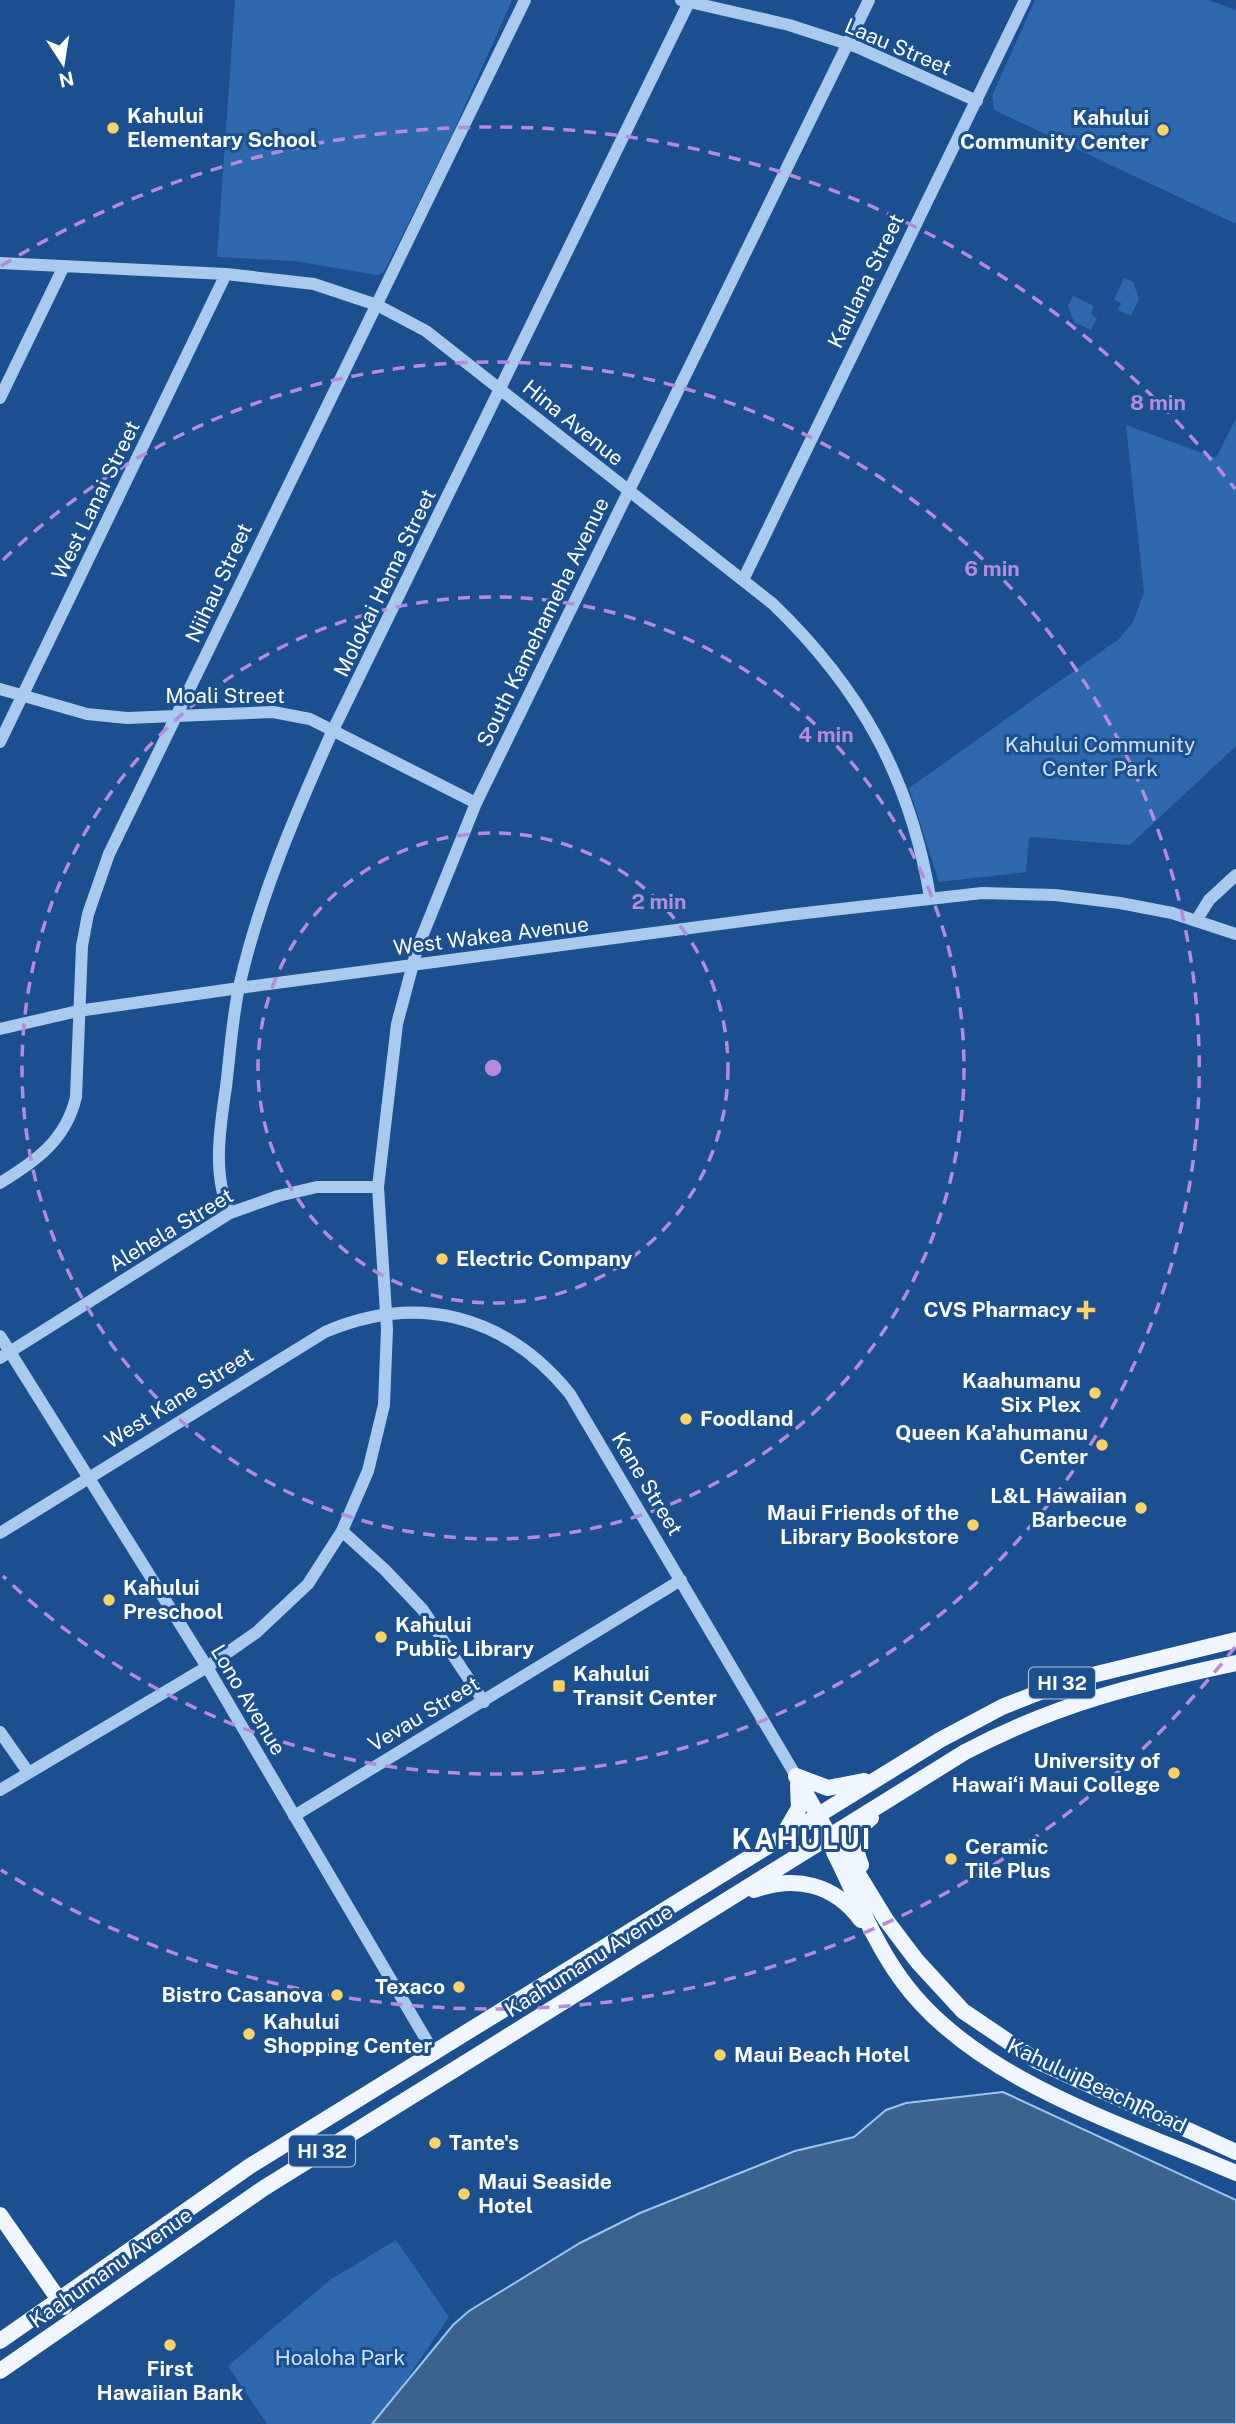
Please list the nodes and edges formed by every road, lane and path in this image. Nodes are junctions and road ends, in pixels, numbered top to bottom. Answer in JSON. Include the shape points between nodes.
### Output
{"nodes":[{"id":1,"x":525,"y":0,"type":"edge"},
{"id":2,"x":869,"y":0,"type":"edge"},
{"id":3,"x":1025,"y":0,"type":"edge"},
{"id":4,"x":686,"y":1,"type":"edge"},
{"id":5,"x":848,"y":44,"type":"junction"},
{"id":6,"x":976,"y":102,"type":"junction"},
{"id":7,"x":0,"y":263,"type":"edge"},
{"id":8,"x":64,"y":266,"type":"junction"},
{"id":9,"x":226,"y":274,"type":"junction"},
{"id":10,"x":377,"y":305,"type":"junction"},
{"id":11,"x":502,"y":389,"type":"junction"},
{"id":12,"x":0,"y":398,"type":"edge"},
{"id":13,"x":627,"y":492,"type":"junction"},
{"id":14,"x":743,"y":580,"type":"junction"},
{"id":15,"x":0,"y":689,"type":"edge"},
{"id":16,"x":23,"y":698,"type":"junction"},
{"id":17,"x":176,"y":714,"type":"junction"},
{"id":18,"x":332,"y":732,"type":"junction"},
{"id":19,"x":0,"y":742,"type":"edge"},
{"id":20,"x":476,"y":803,"type":"junction"},
{"id":21,"x":1236,"y":875,"type":"edge"},
{"id":22,"x":930,"y":897,"type":"junction"},
{"id":23,"x":1196,"y":921,"type":"junction"},
{"id":24,"x":1236,"y":934,"type":"edge"},
{"id":25,"x":413,"y":965,"type":"junction"},
{"id":26,"x":239,"y":988,"type":"junction"},
{"id":27,"x":78,"y":1011,"type":"junction"},
{"id":28,"x":0,"y":1029,"type":"edge"},
{"id":29,"x":0,"y":1183,"type":"edge"},
{"id":30,"x":378,"y":1187,"type":"junction"},
{"id":31,"x":230,"y":1213,"type":"junction"},
{"id":32,"x":386,"y":1313,"type":"junction"},
{"id":33,"x":0,"y":1336,"type":"edge"},
{"id":34,"x":5,"y":1355,"type":"edge"},
{"id":35,"x":88,"y":1477,"type":"junction"},
{"id":36,"x":342,"y":1531,"type":"junction"},
{"id":37,"x":0,"y":1533,"type":"edge"},
{"id":38,"x":681,"y":1580,"type":"junction"},
{"id":39,"x":1236,"y":1640,"type":"edge"},
{"id":40,"x":1236,"y":1662,"type":"edge"},
{"id":41,"x":207,"y":1667,"type":"junction"},
{"id":42,"x":484,"y":1702,"type":"junction"},
{"id":43,"x":0,"y":1732,"type":"edge"},
{"id":44,"x":28,"y":1772,"type":"junction"},
{"id":45,"x":796,"y":1776,"type":"junction"},
{"id":46,"x":878,"y":1777,"type":"junction"},
{"id":47,"x":0,"y":1790,"type":"edge"},
{"id":48,"x":887,"y":1801,"type":"junction"},
{"id":49,"x":818,"y":1815,"type":"junction"},
{"id":50,"x":294,"y":1816,"type":"junction"},
{"id":51,"x":830,"y":1837,"type":"junction"},
{"id":52,"x":778,"y":1840,"type":"junction"},
{"id":53,"x":873,"y":1897,"type":"junction"},
{"id":54,"x":729,"y":1900,"type":"junction"},
{"id":55,"x":621,"y":1938,"type":"junction"},
{"id":56,"x":884,"y":1951,"type":"junction"},
{"id":57,"x":634,"y":1958,"type":"junction"},
{"id":58,"x":952,"y":2001,"type":"junction"},
{"id":59,"x":935,"y":2017,"type":"junction"},
{"id":60,"x":434,"y":2053,"type":"junction"},
{"id":61,"x":447,"y":2073,"type":"junction"},
{"id":62,"x":1236,"y":2152,"type":"edge"},
{"id":63,"x":250,"y":2166,"type":"junction"},
{"id":64,"x":1236,"y":2173,"type":"edge"},
{"id":65,"x":264,"y":2188,"type":"junction"},
{"id":66,"x":0,"y":2216,"type":"edge"},
{"id":67,"x":59,"y":2300,"type":"junction"},
{"id":68,"x":73,"y":2320,"type":"junction"},
{"id":69,"x":0,"y":2341,"type":"edge"},
{"id":70,"x":0,"y":2371,"type":"edge"}],
"edges":[{"from":1,"to":10,"type":"street","name":"Niihau Street"},
{"from":2,"to":5,"type":"street","name":"South Kamehameha Avenue"},
{"from":3,"to":6,"type":"street","name":"Kaulana Street"},
{"from":4,"to":5,"type":"street","name":"Laau Street"},
{"from":4,"to":11,"type":"street","name":"Molokai Hema Street"},
{"from":5,"to":6,"type":"street","name":"Laau Street"},
{"from":5,"to":13,"type":"street","name":"South Kamehameha Avenue"},
{"from":6,"to":14,"type":"street","name":"Kaulana Street"},
{"from":7,"to":8,"type":"street","name":"Hina Avenue"},
{"from":8,"to":9,"type":"street","name":"Hina Avenue"},
{"from":8,"to":12,"type":"street"},
{"from":9,"to":10,"type":"street","name":"Hina Avenue","via":[[314,284]]},
{"from":9,"to":16,"type":"street","name":"West Lanai Street"},
{"from":10,"to":11,"type":"street","name":"Hina Avenue","via":[[426,331]]},
{"from":10,"to":17,"type":"street","name":"Niihau Street"},
{"from":11,"to":13,"type":"street","name":"Hina Avenue"},
{"from":11,"to":18,"type":"street","name":"Molokai Hema Street"},
{"from":13,"to":14,"type":"street","name":"Hina Avenue"},
{"from":13,"to":20,"type":"street","name":"South Kamehameha Avenue"},
{"from":14,"to":22,"type":"street","name":"Hina Avenue","via":[[821,653],[863,711],[891,763],[912,817]]},
{"from":15,"to":16,"type":"street","name":"Moali Street"},
{"from":16,"to":17,"type":"street","name":"Moali Street","via":[[87,714],[127,718]]},
{"from":16,"to":19,"type":"street","name":"West Lanai Street"},
{"from":17,"to":18,"type":"street","name":"Moali Street","via":[[273,712],[310,719]]},
{"from":17,"to":27,"type":"street","name":"Niihau Street","via":[[96,889],[82,946]]},
{"from":18,"to":20,"type":"street","name":"Moali Street"},
{"from":18,"to":26,"type":"street","name":"Molokai Hema Street","via":[[288,830]]},
{"from":20,"to":25,"type":"street","name":"South Kamehameha Avenue","via":[[437,893]]},
{"from":21,"to":23,"type":"street","via":[[1204,906]]},
{"from":22,"to":23,"type":"street","name":"West Wakea Avenue","via":[[1005,892],[1068,896],[1133,905]]},
{"from":22,"to":25,"type":"street","name":"West Wakea Avenue"},
{"from":23,"to":24,"type":"street","name":"West Wakea Avenue"},
{"from":25,"to":26,"type":"street","name":"West Wakea Avenue"},
{"from":25,"to":30,"type":"street","name":"South Kamehameha Avenue","via":[[397,1024]]},
{"from":26,"to":27,"type":"street","name":"West Wakea Avenue"},
{"from":26,"to":31,"type":"street","name":"Molokai Hema Street","via":[[219,1168]]},
{"from":27,"to":28,"type":"street","name":"West Wakea Avenue"},
{"from":27,"to":29,"type":"street","name":"Niihau Street","via":[[73,1111],[48,1150]]},
{"from":30,"to":31,"type":"street","name":"Alehela Street","via":[[317,1187]]},
{"from":30,"to":32,"type":"street","name":"South Kamehameha Avenue"},
{"from":31,"to":34,"type":"street","name":"Alehela Street"},
{"from":32,"to":35,"type":"street","name":"West Kane Street","via":[[347,1323],[304,1344]]},
{"from":32,"to":36,"type":"street","name":"South Kamehameha Avenue","via":[[384,1405],[368,1471]]},
{"from":32,"to":38,"type":"street","name":"Kane Street","via":[[472,1321],[502,1334],[539,1360],[579,1408]]},
{"from":33,"to":34,"type":"street","name":"Lono Avenue"},
{"from":34,"to":35,"type":"street","name":"Lono Avenue"},
{"from":35,"to":37,"type":"street","name":"West Kane Street"},
{"from":35,"to":41,"type":"street","name":"Lono Avenue"},
{"from":36,"to":41,"type":"street","name":"South Kamehameha Avenue","via":[[320,1569],[294,1599]]},
{"from":36,"to":42,"type":"street","via":[[423,1610]]},
{"from":38,"to":42,"type":"street","name":"Vevau Street"},
{"from":38,"to":45,"type":"street","name":"Kane Street"},
{"from":39,"to":46,"type":"main road","name":"Kaahumanu Avenue","number":"HI 32","via":[[1068,1681],[1002,1707]]},
{"from":40,"to":48,"type":"main road","name":"Kaahumanu Avenue","number":"HI 32","via":[[1110,1691],[1049,1712],[965,1752]]},
{"from":41,"to":44,"type":"street","name":"South Kamehameha Avenue"},
{"from":41,"to":50,"type":"street","name":"Lono Avenue"},
{"from":42,"to":50,"type":"street","name":"Vevau Street"},
{"from":43,"to":44,"type":"street"},
{"from":44,"to":47,"type":"street","name":"South Kamehameha Avenue"},
{"from":45,"to":46,"type":"main road","via":[[828,1788]]},
{"from":45,"to":49,"type":"main road"},
{"from":45,"to":52,"type":"main road","via":[[799,1808]]},
{"from":46,"to":49,"type":"main road","name":"Kaahumanu Avenue","number":"HI 32"},
{"from":48,"to":51,"type":"main road","name":"Kaahumanu Avenue","number":"HI 32"},
{"from":48,"to":53,"type":"main road","via":[[855,1839]]},
{"from":49,"to":51,"type":"main road"},
{"from":49,"to":52,"type":"main road","name":"Kaahumanu Avenue","number":"HI 32"},
{"from":50,"to":60,"type":"street","name":"Lono Avenue"},
{"from":51,"to":53,"type":"main road","name":"Kahului Beach Road"},
{"from":51,"to":54,"type":"main road","name":"Kaahumanu Avenue","number":"HI 32"},
{"from":51,"to":56,"type":"main road","name":"Kahului Beach Road"},
{"from":52,"to":55,"type":"main road","name":"Kaahumanu Avenue","number":"HI 32"},
{"from":53,"to":58,"type":"main road","name":"Kahului Beach Road","via":[[917,1961]]},
{"from":54,"to":56,"type":"main road","via":[[775,1884],[816,1885],[852,1908]]},
{"from":54,"to":57,"type":"main road","name":"Kaahumanu Avenue","number":"HI 32"},
{"from":55,"to":57,"type":"main road"},
{"from":55,"to":60,"type":"main road","name":"Kaahumanu Avenue","number":"HI 32"},
{"from":56,"to":59,"type":"main road","name":"Kahului Beach Road","via":[[900,1978]]},
{"from":57,"to":61,"type":"main road","name":"Kaahumanu Avenue","number":"HI 32"},
{"from":58,"to":59,"type":"main road"},
{"from":58,"to":62,"type":"main road","name":"Kahului Beach Road","via":[[986,2030],[1037,2061]]},
{"from":59,"to":64,"type":"main road","name":"Kahului Beach Road","via":[[971,2047],[1024,2079]]},
{"from":60,"to":61,"type":"main road"},
{"from":60,"to":63,"type":"main road","name":"Kaahumanu Avenue","number":"HI 32"},
{"from":61,"to":65,"type":"main road","name":"Kaahumanu Avenue","number":"HI 32"},
{"from":63,"to":65,"type":"main road"},
{"from":63,"to":67,"type":"main road","name":"Kaahumanu Avenue","number":"HI 32"},
{"from":65,"to":68,"type":"main road","name":"Kaahumanu Avenue","number":"HI 32"},
{"from":66,"to":67,"type":"main road"},
{"from":67,"to":68,"type":"main road"},
{"from":67,"to":69,"type":"main road","name":"Kaahumanu Avenue","number":"HI 32"},
{"from":68,"to":70,"type":"main road","name":"Kaahumanu Avenue","number":"HI 32"}]}
